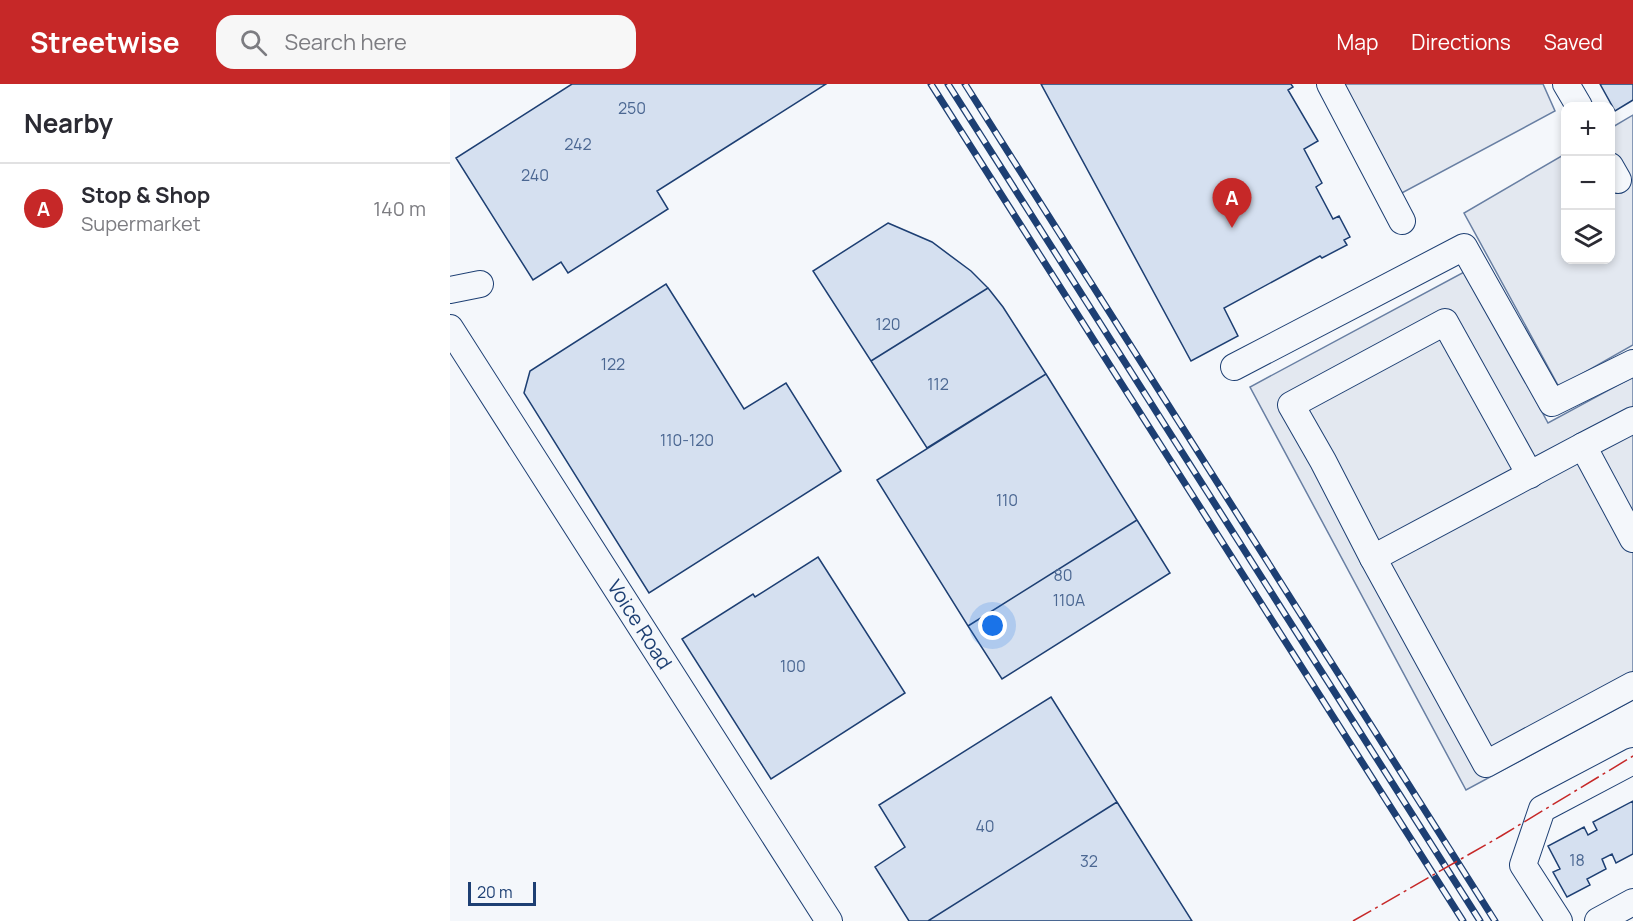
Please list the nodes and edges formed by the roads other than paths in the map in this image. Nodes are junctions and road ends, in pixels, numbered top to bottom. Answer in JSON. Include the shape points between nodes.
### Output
{"nodes":[{"id":1,"x":1330,"y":84,"type":"edge"},
{"id":2,"x":1566,"y":84,"type":"edge"},
{"id":3,"x":1576,"y":102,"type":"edge"},
{"id":4,"x":1402,"y":221,"type":"dead end"},
{"id":5,"x":480,"y":284,"type":"dead end"},
{"id":6,"x":450,"y":290,"type":"edge"},
{"id":7,"x":450,"y":328,"type":"edge"},
{"id":8,"x":1633,"y":363,"type":"edge"},
{"id":9,"x":1234,"y":367,"type":"dead end"},
{"id":10,"x":1633,"y":420,"type":"edge"},
{"id":11,"x":1583,"y":446,"type":"junction"},
{"id":12,"x":1530,"y":475,"type":"junction"},
{"id":13,"x":1633,"y":539,"type":"edge"},
{"id":14,"x":1373,"y":558,"type":"junction"},
{"id":15,"x":1633,"y":685,"type":"edge"},
{"id":16,"x":1633,"y":761,"type":"edge"},
{"id":17,"x":1633,"y":902,"type":"edge"},
{"id":18,"x":829,"y":921,"type":"edge"},
{"id":19,"x":1559,"y":921,"type":"edge"},
{"id":20,"x":1598,"y":921,"type":"edge"}],
"edges":[{"from":1,"to":4,"type":"street"},
{"from":2,"to":3,"type":"street"},
{"from":5,"to":6,"type":"street"},
{"from":7,"to":18,"type":"street","name":"Voice Road"},
{"from":8,"to":9,"type":"street","via":[[1552,403],[1464,247]]},
{"from":10,"to":11,"type":"street"},
{"from":11,"to":12,"type":"street"},
{"from":11,"to":13,"type":"street"},
{"from":12,"to":14,"type":"street"},
{"from":12,"to":14,"type":"street","via":[[1445,322],[1291,405]]},
{"from":14,"to":15,"type":"street","via":[[1486,764]]},
{"from":16,"to":19,"type":"street","via":[[1542,809],[1523,865]]},
{"from":17,"to":20,"type":"street"}]}
